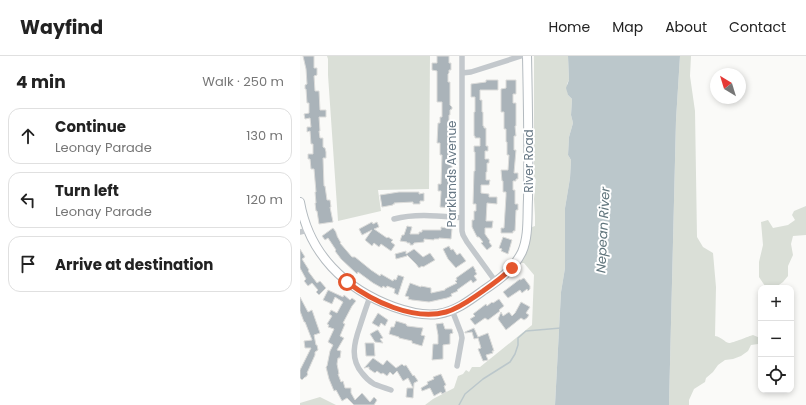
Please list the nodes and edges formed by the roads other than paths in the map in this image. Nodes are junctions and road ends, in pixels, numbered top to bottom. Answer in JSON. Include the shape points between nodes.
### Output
{"nodes":[{"id":1,"x":462,"y":56,"type":"edge"},
{"id":2,"x":521,"y":56,"type":"edge"},
{"id":3,"x":527,"y":56,"type":"edge"},
{"id":4,"x":462,"y":73,"type":"junction"},
{"id":5,"x":300,"y":202,"type":"edge"},
{"id":6,"x":462,"y":218,"type":"junction"},
{"id":7,"x":394,"y":219,"type":"dead end"},
{"id":8,"x":304,"y":231,"type":"edge"},
{"id":9,"x":496,"y":282,"type":"junction"},
{"id":10,"x":370,"y":297,"type":"junction"},
{"id":11,"x":452,"y":310,"type":"junction"},
{"id":12,"x":457,"y":366,"type":"dead end"},
{"id":13,"x":391,"y":390,"type":"dead end"}],
"edges":[{"from":1,"to":4,"type":"street","name":"Parklands Avenue"},
{"from":2,"to":4,"type":"street"},
{"from":3,"to":9,"type":"street","name":"River Road","via":[[527,230],[524,247],[516,263]]},
{"from":4,"to":6,"type":"street","name":"Parklands Avenue"},
{"from":5,"to":8,"type":"street"},
{"from":6,"to":7,"type":"street","via":[[428,215]]},
{"from":6,"to":9,"type":"street","name":"Parklands Avenue","via":[[462,233],[465,240]]},
{"from":8,"to":10,"type":"street","via":[[328,263],[347,282]]},
{"from":9,"to":11,"type":"street"},
{"from":10,"to":11,"type":"street","via":[[420,314],[438,314]]},
{"from":10,"to":13,"type":"street","via":[[355,341],[355,361],[360,372],[368,380]]},
{"from":11,"to":12,"type":"street","via":[[462,338]]}]}
